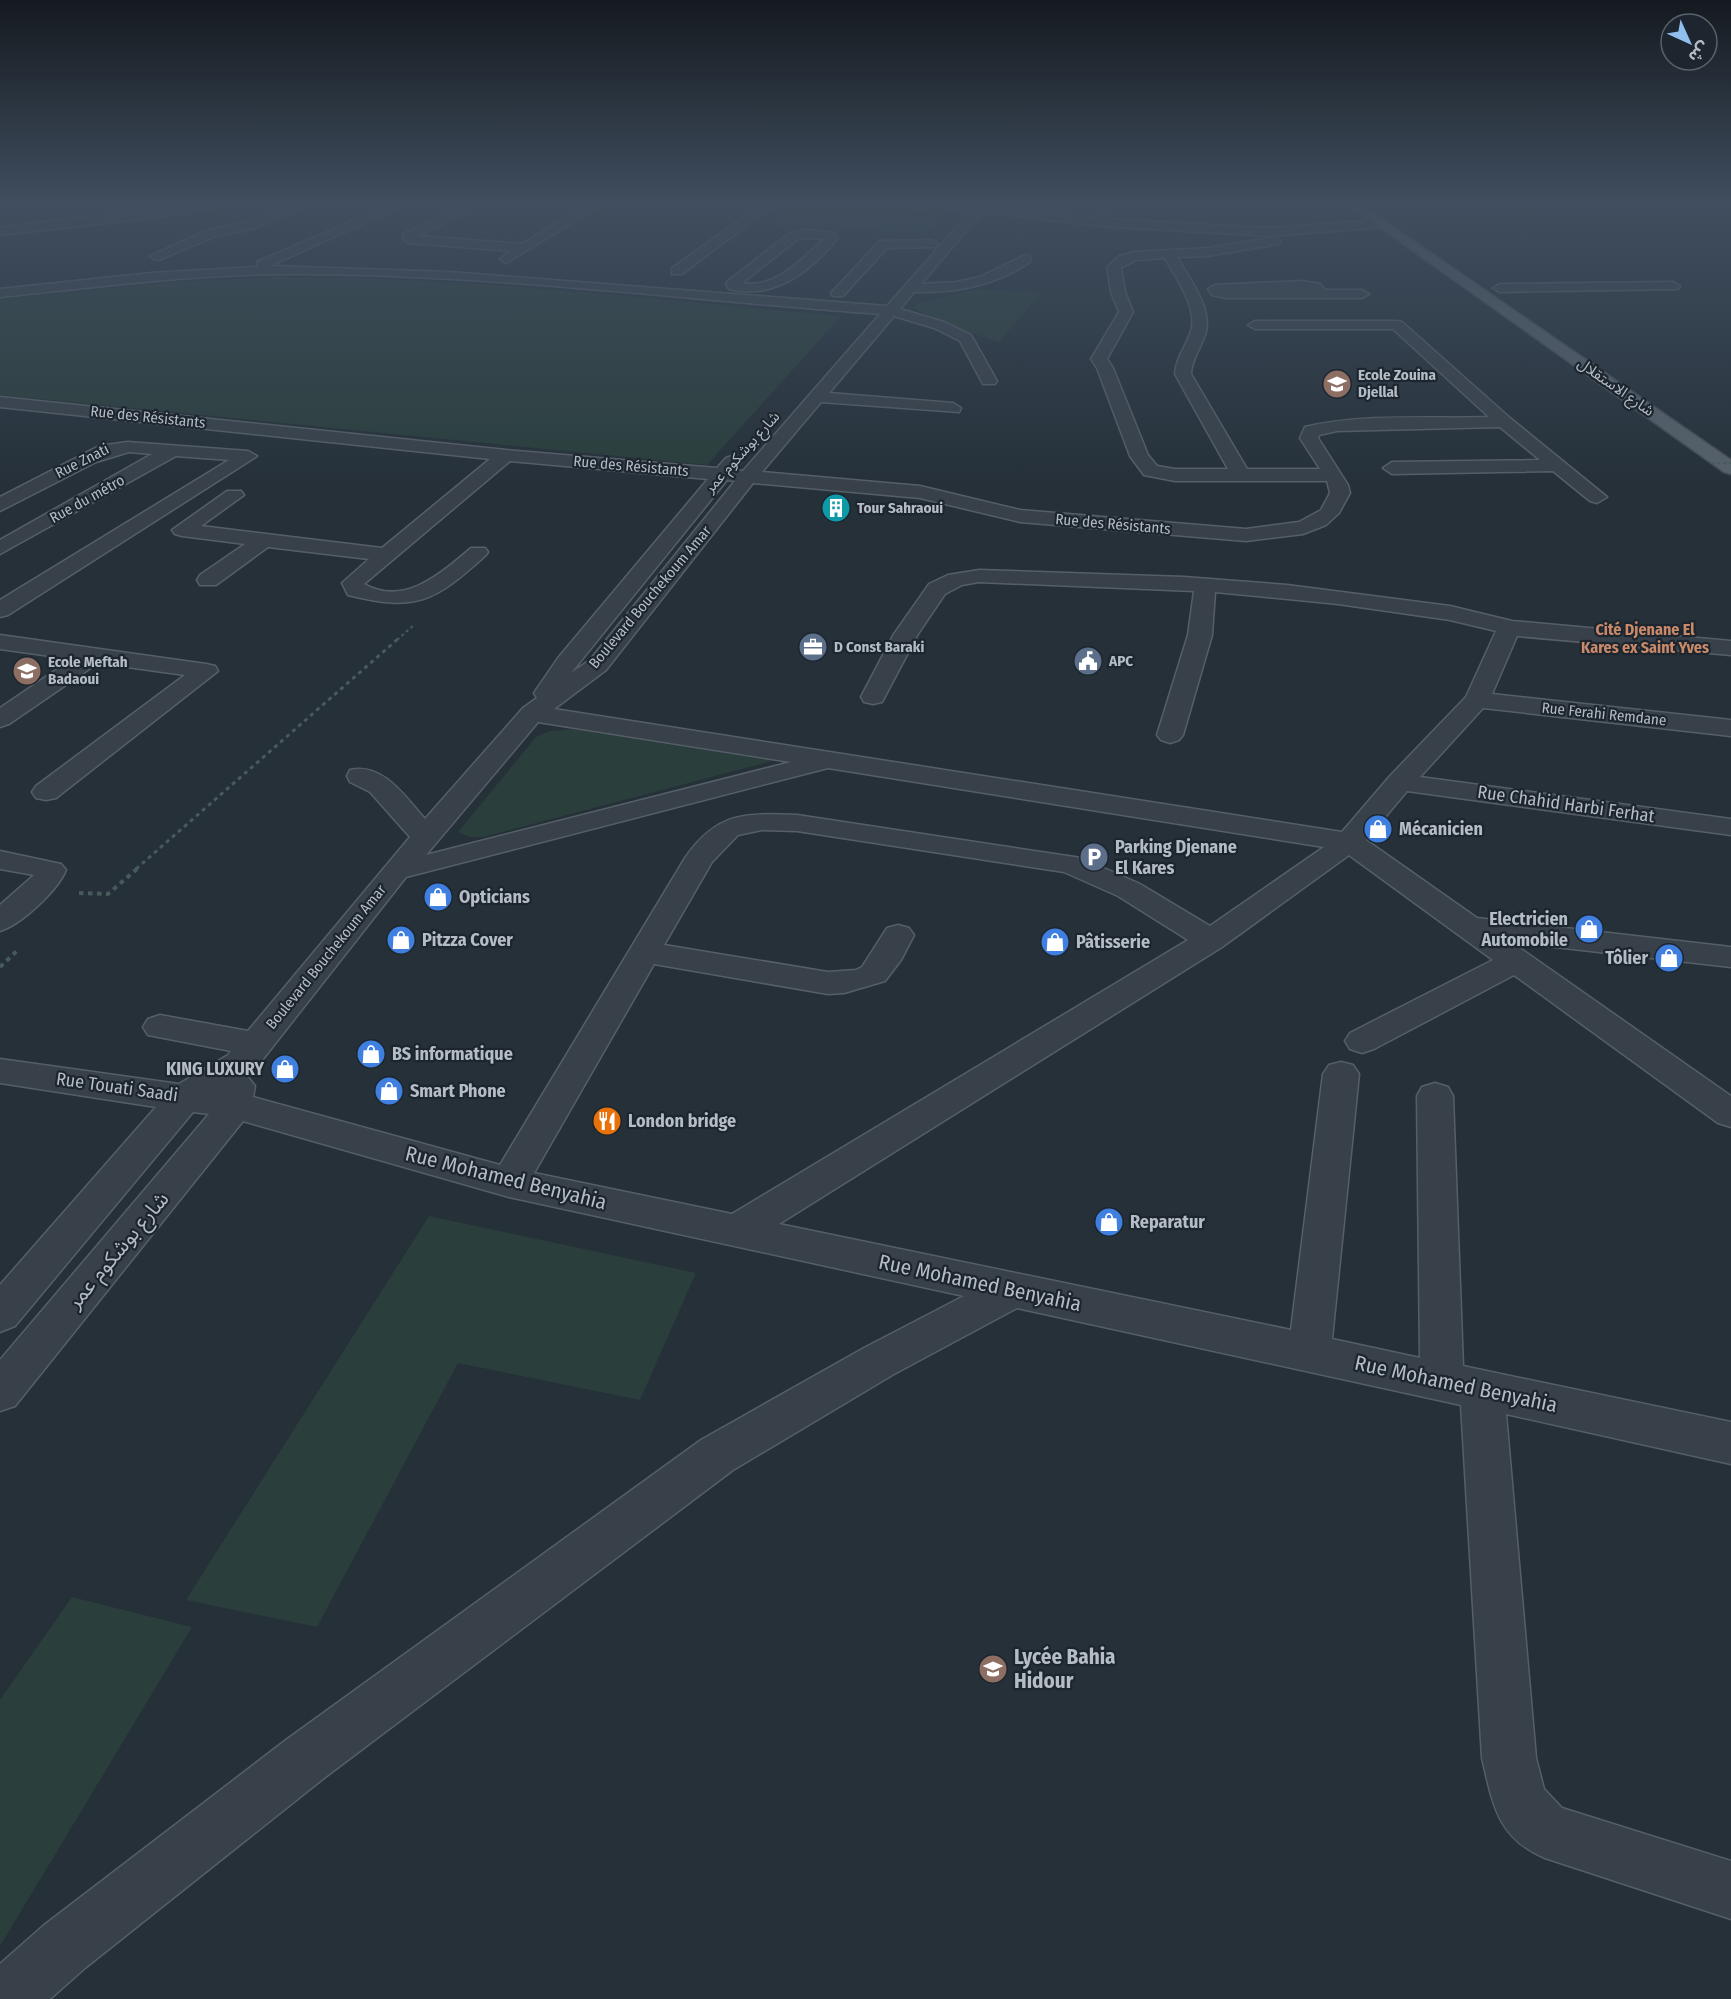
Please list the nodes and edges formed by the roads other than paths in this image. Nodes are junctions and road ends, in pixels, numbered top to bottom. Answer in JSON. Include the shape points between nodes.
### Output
{"nodes":[{"id":1,"x":705,"y":297,"type":"edge"},
{"id":2,"x":741,"y":297,"type":"edge"},
{"id":3,"x":892,"y":297,"type":"edge"},
{"id":4,"x":899,"y":297,"type":"edge"},
{"id":5,"x":1120,"y":297,"type":"edge"},
{"id":6,"x":1192,"y":297,"type":"edge"},
{"id":7,"x":1341,"y":297,"type":"edge"},
{"id":8,"x":1365,"y":297,"type":"edge"},
{"id":9,"x":1484,"y":297,"type":"edge"},
{"id":10,"x":1514,"y":297,"type":"edge"},
{"id":11,"x":738,"y":300,"type":"junction"},
{"id":12,"x":1519,"y":301,"type":"dead end"},
{"id":13,"x":1370,"y":302,"type":"junction"},
{"id":14,"x":882,"y":311,"type":"junction"},
{"id":15,"x":1538,"y":314,"type":"dead end"},
{"id":16,"x":1255,"y":325,"type":"dead end"},
{"id":17,"x":1397,"y":325,"type":"junction"},
{"id":18,"x":1631,"y":380,"type":"dead end"},
{"id":19,"x":989,"y":381,"type":"dead end"},
{"id":20,"x":793,"y":396,"type":"dead end"},
{"id":21,"x":816,"y":397,"type":"junction"},
{"id":22,"x":0,"y":402,"type":"edge"},
{"id":23,"x":953,"y":408,"type":"dead end"},
{"id":24,"x":165,"y":418,"type":"junction"},
{"id":25,"x":1504,"y":422,"type":"junction"},
{"id":26,"x":221,"y":424,"type":"junction"},
{"id":27,"x":745,"y":448,"type":"dead end"},
{"id":28,"x":174,"y":450,"type":"junction"},
{"id":29,"x":506,"y":455,"type":"junction"},
{"id":30,"x":86,"y":459,"type":"junction"},
{"id":31,"x":1557,"y":465,"type":"junction"},
{"id":32,"x":1392,"y":468,"type":"dead end"},
{"id":33,"x":1731,"y":468,"type":"edge"},
{"id":34,"x":721,"y":474,"type":"junction"},
{"id":35,"x":1333,"y":475,"type":"junction"},
{"id":36,"x":1241,"y":476,"type":"junction"},
{"id":37,"x":748,"y":477,"type":"junction"},
{"id":38,"x":234,"y":495,"type":"dead end"},
{"id":39,"x":1597,"y":497,"type":"dead end"},
{"id":40,"x":0,"y":506,"type":"edge"},
{"id":41,"x":264,"y":540,"type":"junction"},
{"id":42,"x":0,"y":548,"type":"edge"},
{"id":43,"x":478,"y":552,"type":"dead end"},
{"id":44,"x":385,"y":555,"type":"junction"},
{"id":45,"x":207,"y":580,"type":"dead end"},
{"id":46,"x":1205,"y":587,"type":"junction"},
{"id":47,"x":0,"y":610,"type":"edge"},
{"id":48,"x":1509,"y":628,"type":"junction"},
{"id":49,"x":0,"y":642,"type":"edge"},
{"id":50,"x":1731,"y":648,"type":"edge"},
{"id":51,"x":94,"y":655,"type":"junction"},
{"id":52,"x":873,"y":697,"type":"dead end"},
{"id":53,"x":1477,"y":700,"type":"junction"},
{"id":54,"x":532,"y":713,"type":"junction"},
{"id":55,"x":0,"y":719,"type":"edge"},
{"id":56,"x":1731,"y":729,"type":"edge"},
{"id":57,"x":1170,"y":735,"type":"dead end"},
{"id":58,"x":833,"y":759,"type":"junction"},
{"id":59,"x":360,"y":776,"type":"dead end"},
{"id":60,"x":1400,"y":782,"type":"junction"},
{"id":61,"x":46,"y":792,"type":"dead end"},
{"id":62,"x":1731,"y":827,"type":"edge"},
{"id":63,"x":425,"y":836,"type":"junction"},
{"id":64,"x":1350,"y":842,"type":"junction"},
{"id":65,"x":0,"y":860,"type":"edge"},
{"id":66,"x":396,"y":871,"type":"junction"},
{"id":67,"x":0,"y":921,"type":"edge"},
{"id":68,"x":1466,"y":927,"type":"junction"},
{"id":69,"x":898,"y":934,"type":"dead end"},
{"id":70,"x":1211,"y":940,"type":"junction"},
{"id":71,"x":644,"y":952,"type":"junction"},
{"id":72,"x":1731,"y":957,"type":"edge"},
{"id":73,"x":1514,"y":962,"type":"junction"},
{"id":74,"x":160,"y":1027,"type":"dead end"},
{"id":75,"x":1362,"y":1041,"type":"dead end"},
{"id":76,"x":248,"y":1054,"type":"junction"},
{"id":77,"x":0,"y":1071,"type":"edge"},
{"id":78,"x":1341,"y":1074,"type":"dead end"},
{"id":79,"x":1435,"y":1096,"type":"dead end"},
{"id":80,"x":184,"y":1097,"type":"junction"},
{"id":81,"x":234,"y":1106,"type":"junction"},
{"id":82,"x":1731,"y":1114,"type":"edge"},
{"id":83,"x":509,"y":1182,"type":"junction"},
{"id":84,"x":736,"y":1230,"type":"junction"},
{"id":85,"x":1013,"y":1290,"type":"junction"},
{"id":86,"x":0,"y":1314,"type":"edge"},
{"id":87,"x":1309,"y":1353,"type":"junction"},
{"id":88,"x":1462,"y":1386,"type":"junction"},
{"id":89,"x":0,"y":1392,"type":"edge"},
{"id":90,"x":1731,"y":1443,"type":"edge"},
{"id":91,"x":1731,"y":1890,"type":"edge"},
{"id":92,"x":5,"y":1999,"type":"edge"}],
"edges":[{"from":1,"to":11,"type":"street"},
{"from":2,"to":11,"type":"street"},
{"from":3,"to":14,"type":"street","name":"شارع بوشكوم عمر"},
{"from":4,"to":14,"type":"street","name":"Boulevard Bouchekoum Amar"},
{"from":5,"to":36,"type":"street","via":[[1126,312],[1099,359],[1139,456],[1151,471]]},
{"from":6,"to":36,"type":"street","via":[[1200,312],[1200,327],[1183,361],[1183,374]]},
{"from":7,"to":13,"type":"street"},
{"from":8,"to":13,"type":"street"},
{"from":9,"to":33,"type":"main road","name":"شارع الاستقلال"},
{"from":10,"to":12,"type":"main road"},
{"from":11,"to":14,"type":"street"},
{"from":13,"to":17,"type":"street"},
{"from":14,"to":19,"type":"street","via":[[939,325],[966,338]]},
{"from":14,"to":20,"type":"street","name":"شارع بوشكوم عمر"},
{"from":14,"to":21,"type":"street","name":"Boulevard Bouchekoum Amar"},
{"from":15,"to":18,"type":"main road"},
{"from":16,"to":17,"type":"street"},
{"from":17,"to":25,"type":"street"},
{"from":21,"to":23,"type":"street"},
{"from":21,"to":37,"type":"street","name":"Boulevard Bouchekoum Amar"},
{"from":22,"to":24,"type":"street","name":"Rue des Résistants"},
{"from":24,"to":26,"type":"street","name":"Rue des Résistants"},
{"from":24,"to":30,"type":"street","name":"Rue Znati"},
{"from":25,"to":31,"type":"street"},
{"from":25,"to":35,"type":"street","name":"Rue des Résistants","via":[[1321,427],[1311,432],[1309,438]]},
{"from":26,"to":28,"type":"street","name":"Rue du métro"},
{"from":26,"to":29,"type":"street","name":"Rue des Résistants"},
{"from":27,"to":34,"type":"street","name":"شارع بوشكوم عمر"},
{"from":28,"to":30,"type":"street","via":[[128,447]]},
{"from":28,"to":42,"type":"street","name":"Rue du métro"},
{"from":28,"to":47,"type":"street","via":[[248,456]]},
{"from":29,"to":34,"type":"street","name":"Rue des Résistants"},
{"from":29,"to":44,"type":"street"},
{"from":30,"to":40,"type":"street","name":"Rue Znati"},
{"from":31,"to":32,"type":"street"},
{"from":31,"to":39,"type":"street"},
{"from":34,"to":37,"type":"street","name":"Rue des Résistants"},
{"from":34,"to":54,"type":"street","name":"شارع بوشكوم عمر","via":[[566,663]]},
{"from":35,"to":36,"type":"street"},
{"from":35,"to":37,"type":"street","name":"Rue des Résistants","via":[[1340,493],[1329,513],[1319,521],[1283,532],[1246,534],[1020,516],[920,492]]},
{"from":37,"to":54,"type":"street","name":"Boulevard Bouchekoum Amar","via":[[598,665]]},
{"from":38,"to":41,"type":"street","via":[[182,530]]},
{"from":41,"to":44,"type":"street"},
{"from":41,"to":45,"type":"street"},
{"from":43,"to":44,"type":"street","via":[[435,589],[418,595],[403,598],[356,590],[353,583]]},
{"from":46,"to":48,"type":"street","via":[[1335,596],[1479,618]]},
{"from":46,"to":52,"type":"street","via":[[979,576],[956,580],[937,589],[906,634]]},
{"from":46,"to":57,"type":"street","via":[[1200,635]]},
{"from":48,"to":50,"type":"street"},
{"from":48,"to":53,"type":"street"},
{"from":49,"to":51,"type":"street"},
{"from":51,"to":55,"type":"street"},
{"from":51,"to":61,"type":"street","via":[[206,670]]},
{"from":53,"to":56,"type":"street","name":"Rue Ferahi Remdane"},
{"from":53,"to":60,"type":"street"},
{"from":54,"to":58,"type":"street"},
{"from":54,"to":63,"type":"street","name":"Boulevard Bouchekoum Amar"},
{"from":58,"to":64,"type":"street"},
{"from":58,"to":66,"type":"street"},
{"from":59,"to":63,"type":"street","via":[[380,786]]},
{"from":60,"to":62,"type":"street","name":"Rue Chahid Harbi Ferhat"},
{"from":60,"to":64,"type":"street"},
{"from":63,"to":66,"type":"street","name":"Boulevard Bouchekoum Amar"},
{"from":64,"to":68,"type":"street"},
{"from":64,"to":70,"type":"street"},
{"from":65,"to":67,"type":"street","via":[[51,870],[47,880]]},
{"from":66,"to":76,"type":"street","name":"Boulevard Bouchekoum Amar"},
{"from":68,"to":72,"type":"street"},
{"from":68,"to":73,"type":"street"},
{"from":69,"to":71,"type":"street","via":[[879,972],[859,981],[838,983]]},
{"from":70,"to":71,"type":"street","via":[[1129,890],[1071,864],[762,822],[729,828],[700,858]]},
{"from":70,"to":84,"type":"street"},
{"from":71,"to":83,"type":"street"},
{"from":73,"to":75,"type":"street"},
{"from":73,"to":82,"type":"street"},
{"from":74,"to":76,"type":"street"},
{"from":76,"to":80,"type":"street"},
{"from":76,"to":81,"type":"street"},
{"from":77,"to":80,"type":"street","name":"Rue Touati Saadi"},
{"from":78,"to":87,"type":"street"},
{"from":79,"to":88,"type":"street"},
{"from":80,"to":81,"type":"street","name":"Rue Touati Saadi"},
{"from":80,"to":86,"type":"street"},
{"from":81,"to":83,"type":"street","name":"Rue Mohamed Benyahia"},
{"from":81,"to":89,"type":"street","name":"شارع بوشكوم عمر"},
{"from":83,"to":84,"type":"street","name":"Rue Mohamed Benyahia"},
{"from":84,"to":85,"type":"street","name":"Rue Mohamed Benyahia"},
{"from":85,"to":87,"type":"street","name":"Rue Mohamed Benyahia"},
{"from":85,"to":92,"type":"street","via":[[879,1361],[717,1455],[305,1759],[64,1947]]},
{"from":87,"to":88,"type":"street","name":"Rue Mohamed Benyahia"},
{"from":88,"to":90,"type":"street","name":"Rue Mohamed Benyahia"},
{"from":88,"to":91,"type":"street","via":[[1509,1758],[1520,1804],[1545,1830]]}]}
